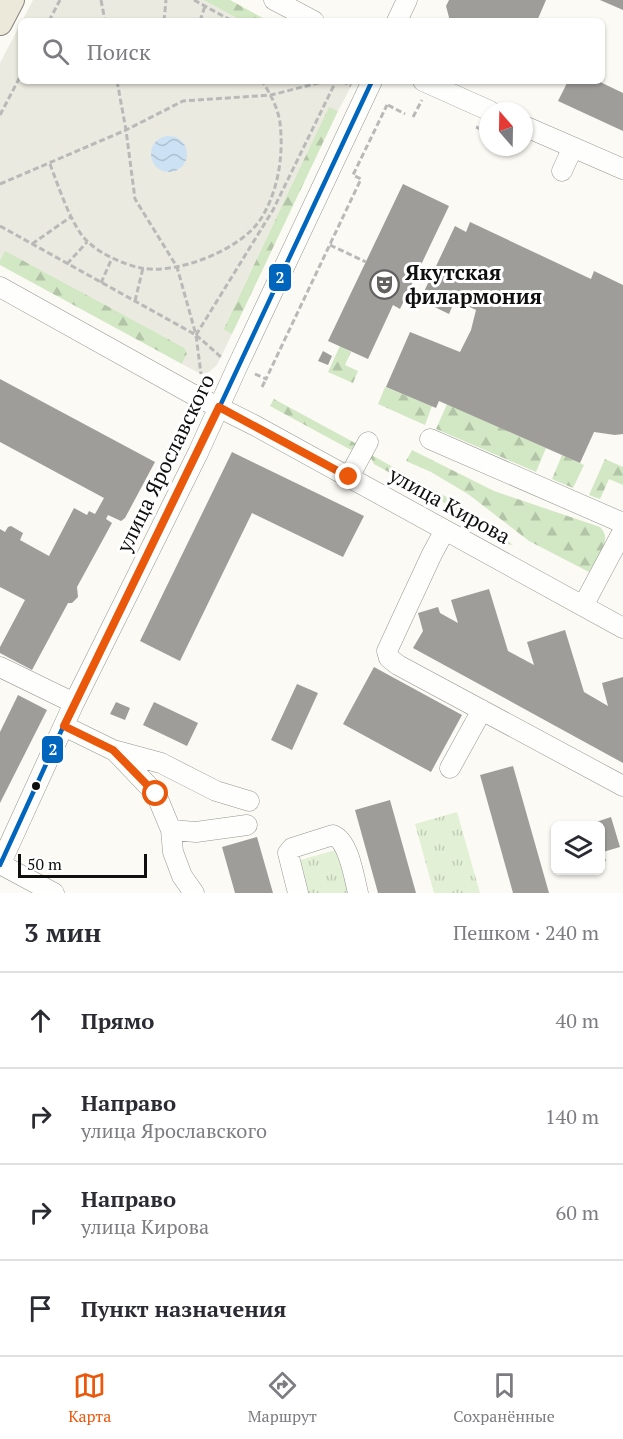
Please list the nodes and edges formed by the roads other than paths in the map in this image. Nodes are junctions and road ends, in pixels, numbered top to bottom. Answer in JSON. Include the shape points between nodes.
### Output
{"nodes":[{"id":1,"x":12,"y":0,"type":"edge"},
{"id":2,"x":274,"y":0,"type":"edge"},
{"id":3,"x":407,"y":0,"type":"edge"},
{"id":4,"x":308,"y":18,"type":"edge"},
{"id":5,"x":398,"y":18,"type":"edge"},
{"id":6,"x":0,"y":23,"type":"edge"},
{"id":7,"x":371,"y":84,"type":"edge"},
{"id":8,"x":423,"y":89,"type":"edge"},
{"id":9,"x":479,"y":119,"type":"edge"},
{"id":10,"x":533,"y":130,"type":"edge"},
{"id":11,"x":573,"y":147,"type":"junction"},
{"id":12,"x":623,"y":169,"type":"edge"},
{"id":13,"x":562,"y":171,"type":"dead end"},
{"id":14,"x":0,"y":287,"type":"edge"},
{"id":15,"x":219,"y":407,"type":"junction"},
{"id":16,"x":429,"y":439,"type":"dead end"},
{"id":17,"x":368,"y":442,"type":"dead end"},
{"id":18,"x":349,"y":477,"type":"junction"},
{"id":19,"x":623,"y":523,"type":"edge"},
{"id":20,"x":445,"y":530,"type":"junction"},
{"id":21,"x":623,"y":531,"type":"edge"},
{"id":22,"x":583,"y":606,"type":"junction"},
{"id":23,"x":623,"y":628,"type":"edge"},
{"id":24,"x":0,"y":667,"type":"edge"},
{"id":25,"x":74,"y":703,"type":"junction"},
{"id":26,"x":482,"y":710,"type":"junction"},
{"id":27,"x":64,"y":726,"type":"junction"},
{"id":28,"x":113,"y":750,"type":"junction"},
{"id":29,"x":450,"y":768,"type":"dead end"},
{"id":30,"x":179,"y":772,"type":"junction"},
{"id":31,"x":623,"y":786,"type":"edge"},
{"id":32,"x":156,"y":794,"type":"junction"},
{"id":33,"x":249,"y":801,"type":"dead end"},
{"id":34,"x":247,"y":825,"type":"dead end"},
{"id":35,"x":171,"y":830,"type":"junction"},
{"id":36,"x":0,"y":864,"type":"edge"},
{"id":37,"x":54,"y":893,"type":"edge"},
{"id":38,"x":194,"y":893,"type":"edge"},
{"id":39,"x":298,"y":893,"type":"edge"},
{"id":40,"x":358,"y":893,"type":"edge"}],
"edges":[{"from":1,"to":6,"type":"main road"},
{"from":2,"to":4,"type":"street"},
{"from":3,"to":5,"type":"street"},
{"from":7,"to":15,"type":"street","name":"улица Ярославского"},
{"from":8,"to":9,"type":"street"},
{"from":10,"to":11,"type":"street"},
{"from":11,"to":12,"type":"street"},
{"from":11,"to":13,"type":"street"},
{"from":14,"to":15,"type":"street","name":"улица Кирова"},
{"from":15,"to":18,"type":"street","name":"улица Кирова"},
{"from":15,"to":25,"type":"street","name":"улица Ярославского"},
{"from":16,"to":19,"type":"street"},
{"from":17,"to":18,"type":"street"},
{"from":18,"to":20,"type":"street","name":"улица Кирова"},
{"from":20,"to":22,"type":"street","name":"улица Кирова"},
{"from":20,"to":26,"type":"street","via":[[387,651],[398,665]]},
{"from":21,"to":22,"type":"street"},
{"from":22,"to":23,"type":"street","name":"улица Кирова"},
{"from":24,"to":25,"type":"street"},
{"from":25,"to":27,"type":"street","name":"улица Ярославского"},
{"from":26,"to":29,"type":"street"},
{"from":26,"to":31,"type":"street"},
{"from":27,"to":28,"type":"street"},
{"from":27,"to":36,"type":"street","name":"улица Ярославского"},
{"from":28,"to":30,"type":"street"},
{"from":28,"to":32,"type":"street"},
{"from":30,"to":32,"type":"street"},
{"from":30,"to":33,"type":"street","via":[[216,791]]},
{"from":32,"to":35,"type":"street"},
{"from":34,"to":35,"type":"street","via":[[217,830]]},
{"from":35,"to":38,"type":"street","via":[[173,852]]},
{"from":36,"to":37,"type":"street"},
{"from":39,"to":40,"type":"street","via":[[288,853],[292,848],[333,835],[344,844]]}]}
